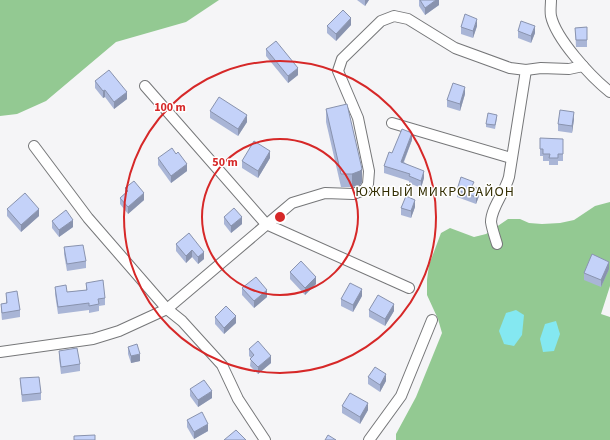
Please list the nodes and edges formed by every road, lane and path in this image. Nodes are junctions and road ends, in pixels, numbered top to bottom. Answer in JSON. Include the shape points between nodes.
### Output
{"nodes":[{"id":1,"x":551,"y":0,"type":"edge"},
{"id":2,"x":583,"y":66,"type":"junction"},
{"id":3,"x":526,"y":70,"type":"junction"},
{"id":4,"x":145,"y":86,"type":"dead end"},
{"id":5,"x":610,"y":92,"type":"edge"},
{"id":6,"x":392,"y":123,"type":"dead end"},
{"id":7,"x":34,"y":146,"type":"dead end"},
{"id":8,"x":511,"y":158,"type":"junction"},
{"id":9,"x":266,"y":224,"type":"junction"},
{"id":10,"x":497,"y":244,"type":"dead end"},
{"id":11,"x":409,"y":288,"type":"dead end"},
{"id":12,"x":167,"y":309,"type":"junction"},
{"id":13,"x":432,"y":320,"type":"dead end"},
{"id":14,"x":0,"y":352,"type":"edge"},
{"id":15,"x":265,"y":440,"type":"edge"},
{"id":16,"x":369,"y":440,"type":"edge"}],
"edges":[{"from":1,"to":2,"type":"street","via":[[551,16],[561,37]]},
{"from":2,"to":3,"type":"street","via":[[569,69]]},
{"from":2,"to":5,"type":"street"},
{"from":3,"to":8,"type":"street"},
{"from":3,"to":9,"type":"street","via":[[510,68],[455,48],[402,16],[387,17],[342,59],[338,71],[358,118],[370,171],[368,184],[364,190],[353,194],[325,193],[292,202]]},
{"from":4,"to":9,"type":"street"},
{"from":6,"to":8,"type":"street"},
{"from":7,"to":12,"type":"street","via":[[88,218]]},
{"from":8,"to":10,"type":"street","via":[[506,188],[492,215],[491,224]]},
{"from":9,"to":11,"type":"street"},
{"from":9,"to":12,"type":"street"},
{"from":12,"to":14,"type":"street","via":[[119,331],[93,339]]},
{"from":12,"to":15,"type":"street","via":[[182,321],[222,365],[238,399]]},
{"from":13,"to":16,"type":"street","via":[[401,396]]}]}
